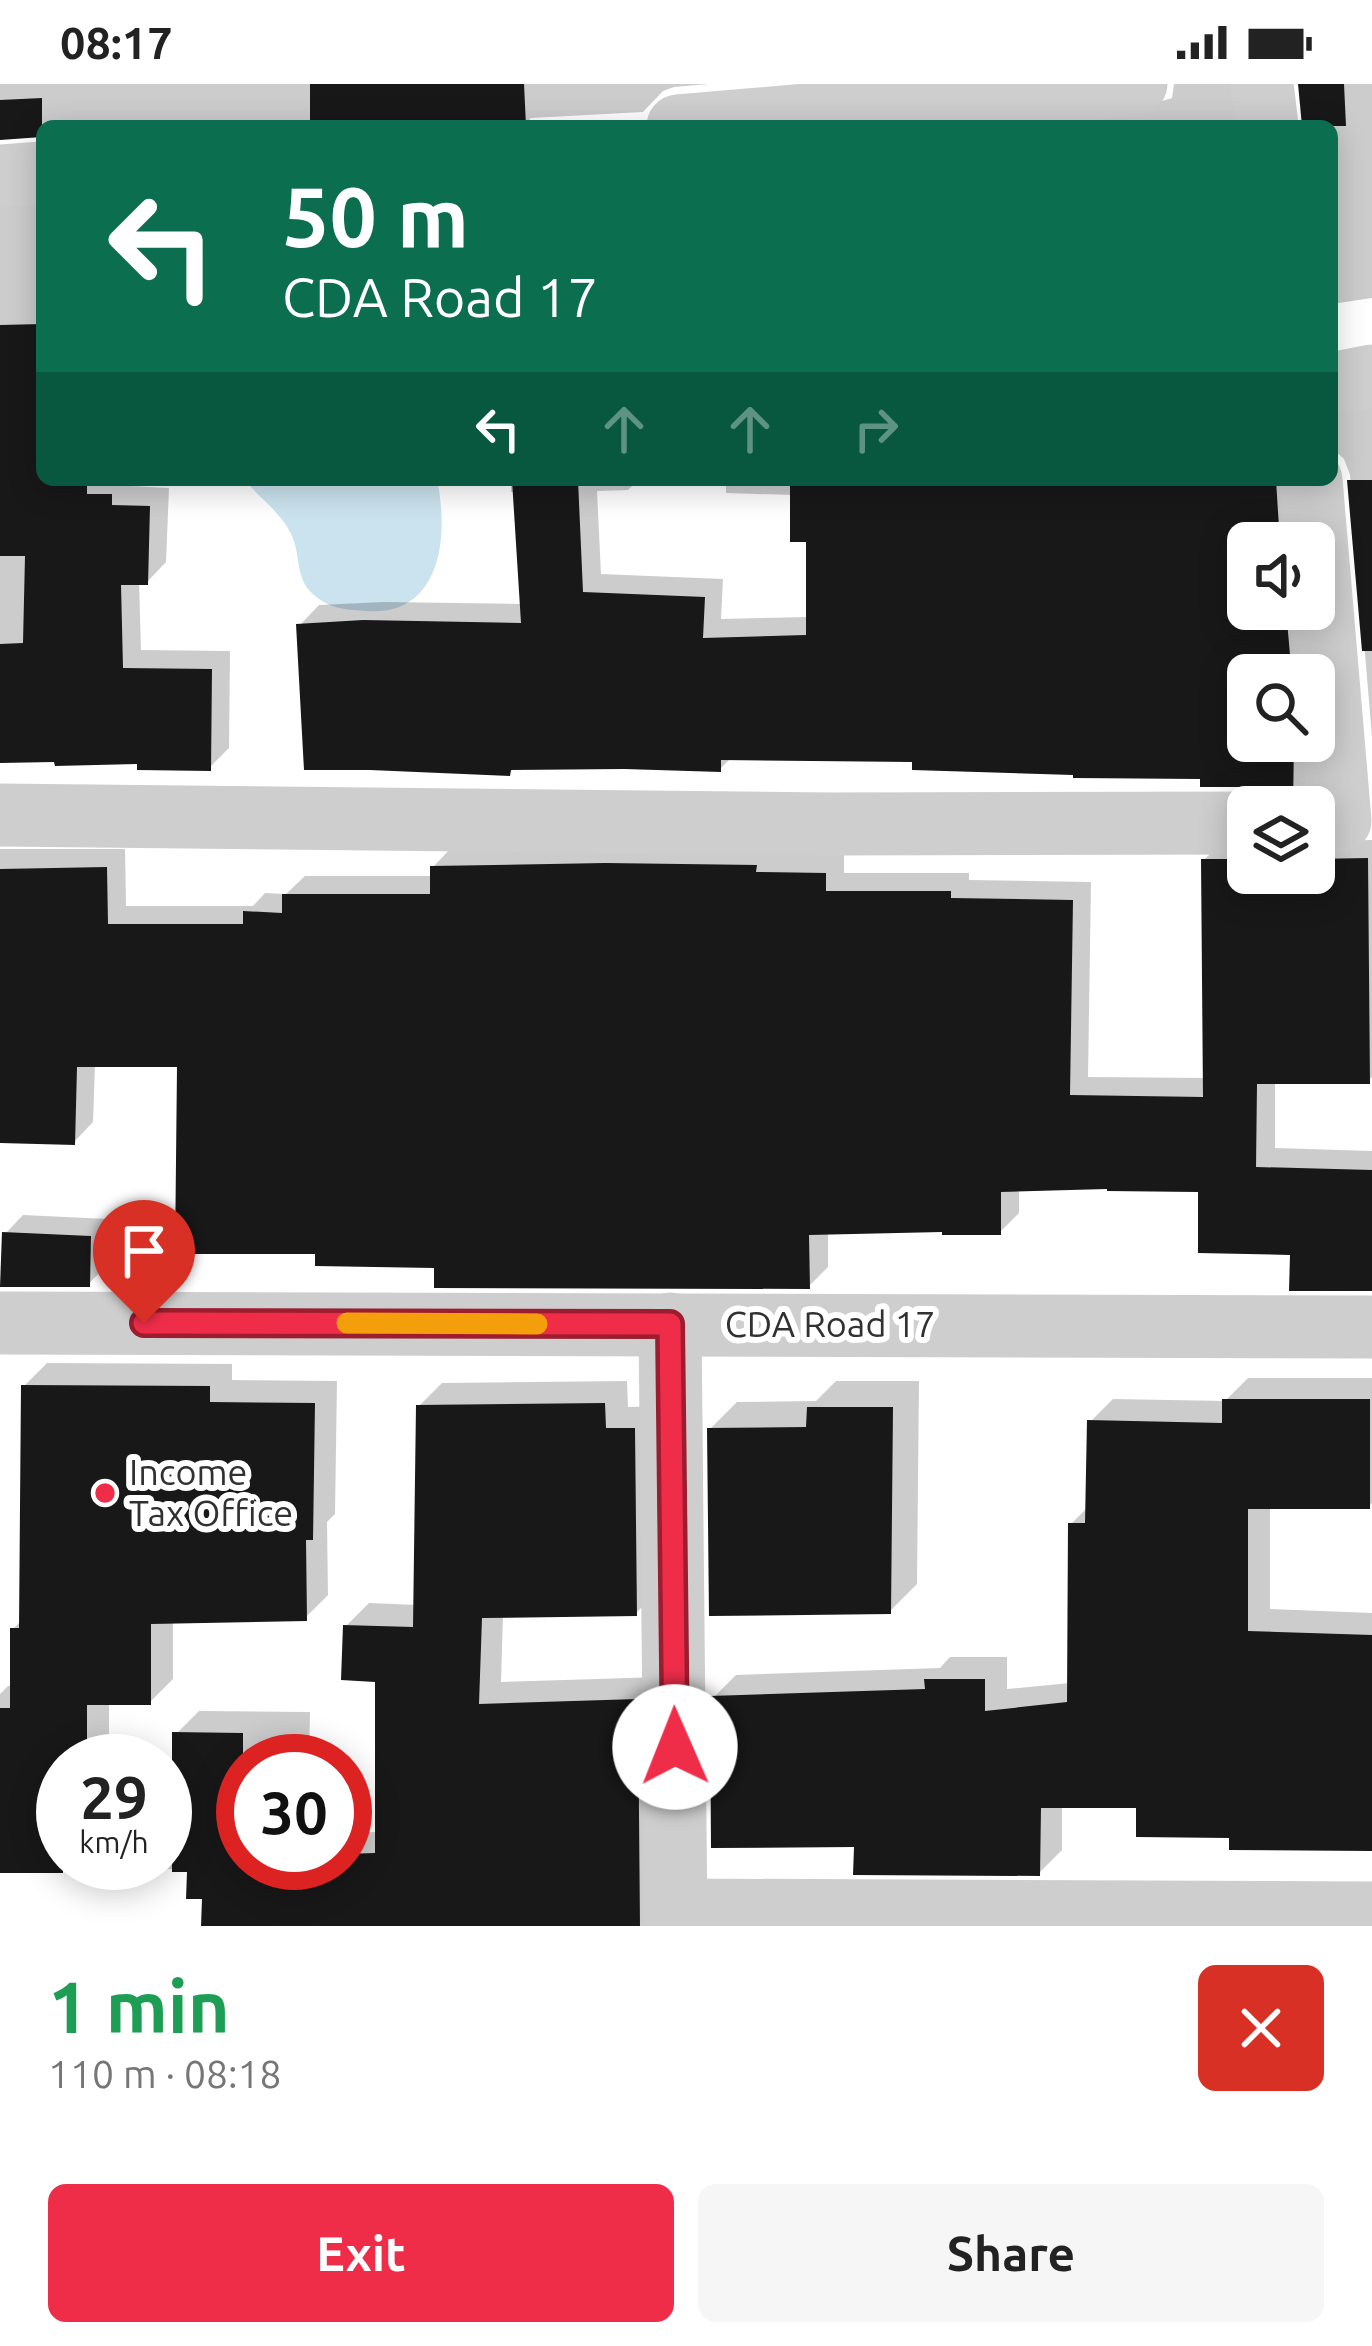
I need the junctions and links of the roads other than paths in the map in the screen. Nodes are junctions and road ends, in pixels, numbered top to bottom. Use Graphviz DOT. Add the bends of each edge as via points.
graph roads {
  1 [pos="1136,84"];
  2 [pos="1262,84"];
  3 [pos="748,120"];
  4 [pos="1266,120"];
  5 [pos="36,173"];
  6 [pos="0,176"];
  7 [pos="1372,376"];
  8 [pos="1338,383"];
  9 [pos="1312,486"];
  10 [pos="0,814"];
  11 [pos="1342,821"];
  12 [pos="1227,823"];
  13 [pos="0,1323"];
  14 [pos="670,1324"];
  15 [pos="1372,1327"];
  16 [pos="1372,1913"];
  17 [pos="676,1918"];
  1 -- 3 [label="street"];
  2 -- 4 [label="street"];
  5 -- 6 [label="street"];
  7 -- 8 [label="street"];
  9 -- 11 [label="street"];
  10 -- 12 [label="street"];
  13 -- 14 [label="street, CDA Road 17"];
  14 -- 15 [label="street, CDA Road 17"];
  14 -- 17 [label="street"];
  16 -- 17 [label="street"];
}
